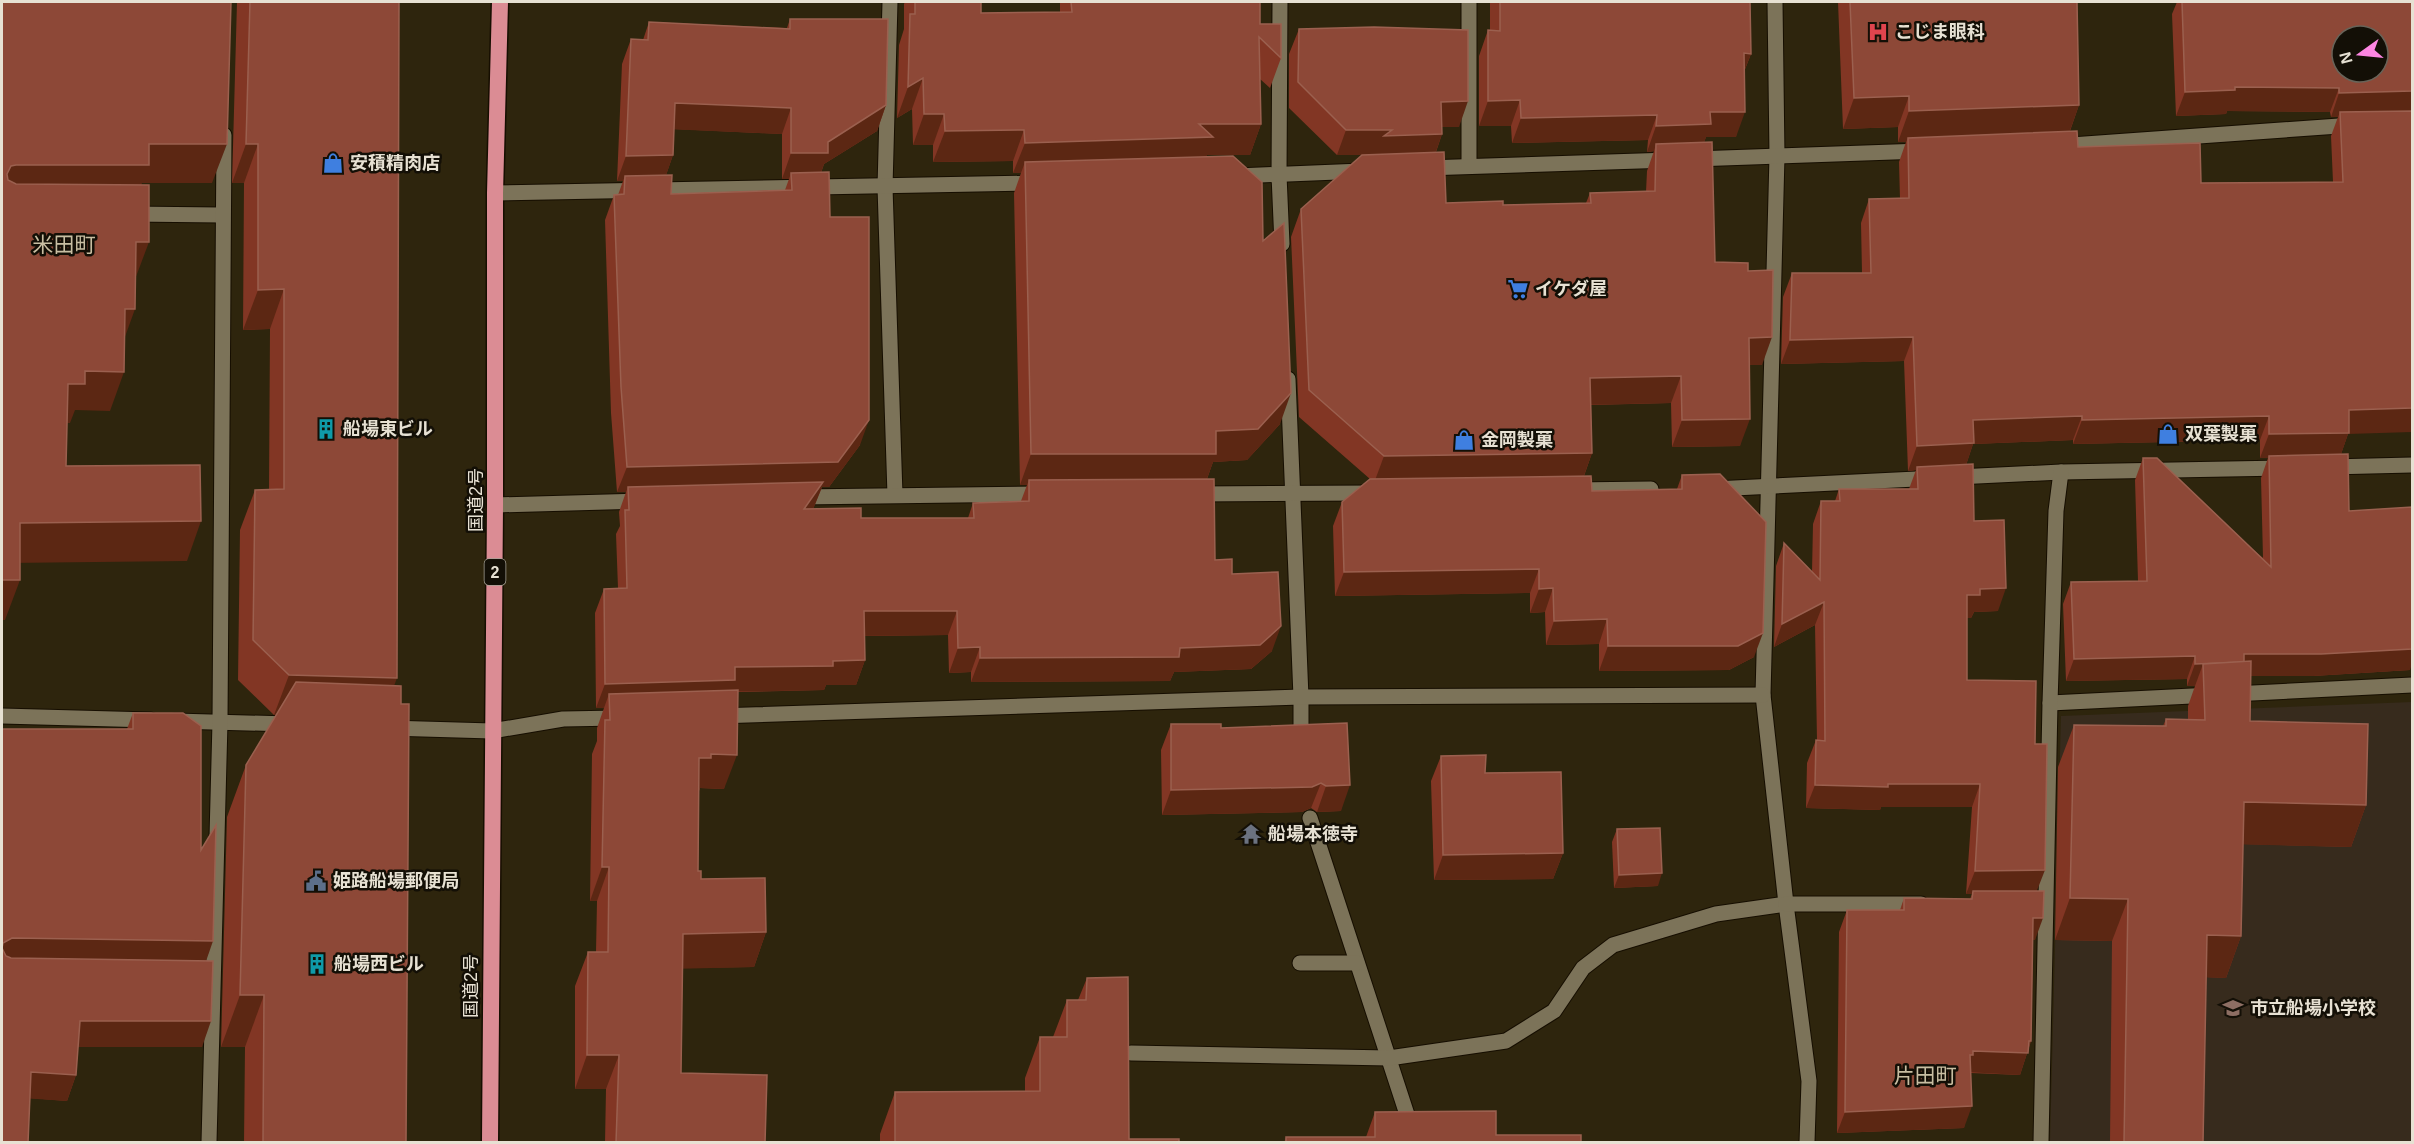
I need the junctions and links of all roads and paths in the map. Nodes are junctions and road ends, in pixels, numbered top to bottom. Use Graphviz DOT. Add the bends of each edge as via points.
graph roads {
  1 [pos="500,2"];
  2 [pos="890,2"];
  3 [pos="1280,2"];
  4 [pos="1469,2"];
  5 [pos="1775,2"];
  6 [pos="224,120"];
  7 [pos="2366,125"];
  8 [pos="2037,147"];
  9 [pos="1942,150"];
  10 [pos="1777,156"];
  11 [pos="1469,166"];
  12 [pos="1410,169"];
  13 [pos="1374,171"];
  14 [pos="1279,175"];
  15 [pos="1220,177"];
  16 [pos="1052,182"];
  17 [pos="885,187"];
  18 [pos="495,193"];
  19 [pos="117,214"];
  20 [pos="221,215"];
  21 [pos="1283,258"];
  22 [pos="1288,364"];
  23 [pos="2412,465"];
  24 [pos="2319,467"];
  25 [pos="2295,468"];
  26 [pos="2061,472"];
  27 [pos="1769,488"];
  28 [pos="1662,489"];
  29 [pos="1697,489"];
  30 [pos="1555,491"];
  31 [pos="1388,493"];
  32 [pos="1059,494"];
  33 [pos="1176,494"];
  34 [pos="1293,494"];
  35 [pos="895,495"];
  36 [pos="789,497"];
  37 [pos="660,501"];
  38 [pos="495,505"];
  39 [pos="2412,686"];
  40 [pos="1763,695"];
  41 [pos="1301,697"];
  42 [pos="2050,703"];
  43 [pos="2,716"];
  44 [pos="699,717"];
  45 [pos="629,718"];
  46 [pos="220,722"];
  47 [pos="300,725"];
  48 [pos="369,727"];
  49 [pos="492,731"];
  50 [pos="1300,741"];
  51 [pos="1310,818"];
  52 [pos="1940,903"];
  53 [pos="1786,904"];
  54 [pos="1300,963"];
  55 [pos="1357,963"];
  56 [pos="1131,1053"];
  57 [pos="1389,1058"];
  58 [pos="209,1143"];
  59 [pos="490,1143"];
  60 [pos="1416,1143"];
  61 [pos="1807,1143"];
  62 [pos="2041,1143"];
  1 -- 18 [label="highway, 国道2号 / 2"];
  2 -- 17 [label="street"];
  3 -- 14 [label="street"];
  4 -- 11 [label="street"];
  5 -- 10 [label="street"];
  6 -- 20 [label="street"];
  7 -- 8 [label="street"];
  9 -- 10 [label="street"];
  10 -- 11 [label="street"];
  10 -- 27 [label="street"];
  11 -- 12 [label="street"];
  13 -- 14 [label="street"];
  14 -- 15 [label="street"];
  14 -- 21 [label="street"];
  16 -- 17 [label="street"];
  17 -- 18 [label="street"];
  17 -- 35 [label="street"];
  18 -- 38 [label="highway, 国道2号 / 2"];
  19 -- 20 [label="street"];
  20 -- 46 [label="street"];
  22 -- 34 [label="street"];
  23 -- 24 [label="street"];
  25 -- 26 [label="street"];
  26 -- 27 [label="street"];
  26 -- 42 [label="street" via="2056,511"];
  27 -- 29 [label="street"];
  27 -- 40 [label="street"];
  28 -- 30 [label="street"];
  31 -- 34 [label="street"];
  32 -- 35 [label="street"];
  33 -- 34 [label="street"];
  34 -- 41 [label="street"];
  35 -- 36 [label="street"];
  37 -- 38 [label="street"];
  38 -- 49 [label="highway, 国道2号 / 2"];
  39 -- 42 [label="street"];
  40 -- 41 [label="street"];
  40 -- 53 [label="street"];
  41 -- 44 [label="street"];
  41 -- 50 [label="street"];
  42 -- 62 [label="street" via="2041,903"];
  43 -- 46 [label="street"];
  45 -- 49 [label="street" via="563,719"];
  46 -- 47 [label="street"];
  46 -- 58 [label="street" via="207,977"];
  48 -- 49 [label="street"];
  49 -- 59 [label="highway, 国道2号 / 2"];
  51 -- 55 [label="street"];
  52 -- 53 [label="street"];
  53 -- 57 [label="street" via="1716,914 1613,945 1584,968 1554,1011 1506,1041"];
  53 -- 61 [label="street" via="1809,1081"];
  54 -- 55 [label="street"];
  55 -- 57 [label="street"];
  56 -- 57 [label="street"];
  57 -- 60 [label="street"];
}
